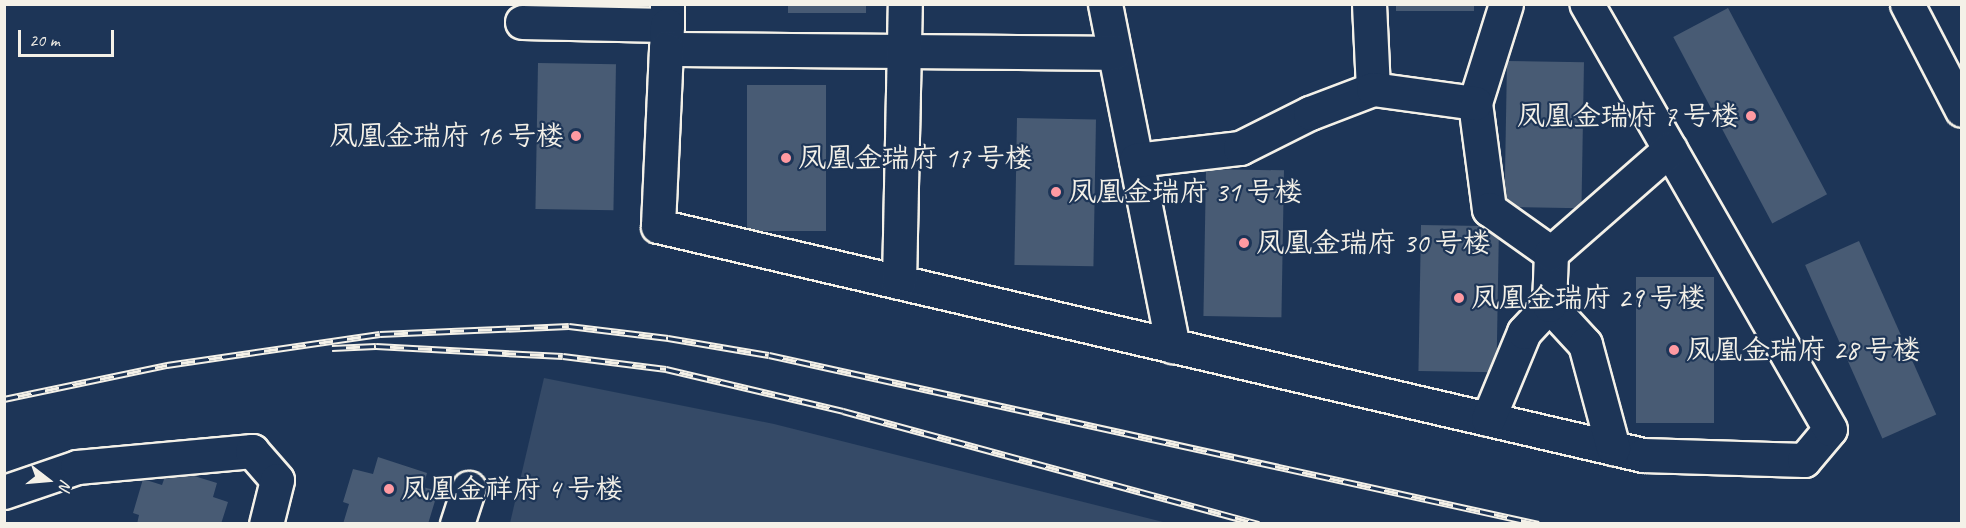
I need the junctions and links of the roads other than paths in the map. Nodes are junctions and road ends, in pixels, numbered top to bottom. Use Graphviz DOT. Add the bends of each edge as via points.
graph roads {
  1 [pos="905,4"];
  2 [pos="1105,4"];
  3 [pos="1369,4"];
  4 [pos="1506,4"];
  5 [pos="1587,4"];
  6 [pos="1907,4"];
  7 [pos="522,22"];
  8 [pos="667,26"];
  9 [pos="905,48"];
  10 [pos="1114,53"];
  11 [pos="1373,89"];
  12 [pos="1475,103"];
  13 [pos="1962,110"];
  14 [pos="1670,149"];
  15 [pos="1136,160"];
  16 [pos="1551,253"];
  17 [pos="899,282"];
  18 [pos="1549,305"];
  19 [pos="1173,345"];
  20 [pos="1488,419"];
  21 [pos="1613,448"];
  22 [pos="468,488"];
  23 [pos="4,492"];
  24 [pos="266,524"];
  25 [pos="457,524"];
  1 -- 9 [label="main road"];
  2 -- 10 [label="main road"];
  3 -- 11 [label="main road"];
  4 -- 12 [label="main road"];
  5 -- 14 [label="main road"];
  6 -- 13 [label="main road"];
  7 -- 8 [label="main road"];
  8 -- 9 [label="main road"];
  8 -- 17 [label="main road" via="658,226"];
  9 -- 10 [label="main road"];
  9 -- 17 [label="main road"];
  10 -- 15 [label="main road"];
  11 -- 12 [label="main road"];
  11 -- 15 [label="main road" via="1310,113 1240,148"];
  12 -- 16 [label="main road" via="1489,209"];
  14 -- 16 [label="main road"];
  14 -- 21 [label="main road" via="1830,429 1804,460 1643,454"];
  15 -- 19 [label="main road"];
  16 -- 18 [label="main road"];
  17 -- 19 [label="main road"];
  18 -- 20 [label="main road" via="1524,332"];
  18 -- 21 [label="main road" via="1585,344"];
  19 -- 20 [label="main road"];
  20 -- 21 [label="main road"];
  22 -- 25 [label="main road"];
  23 -- 24 [label="main road" via="77,467 252,451 278,480"];
}
